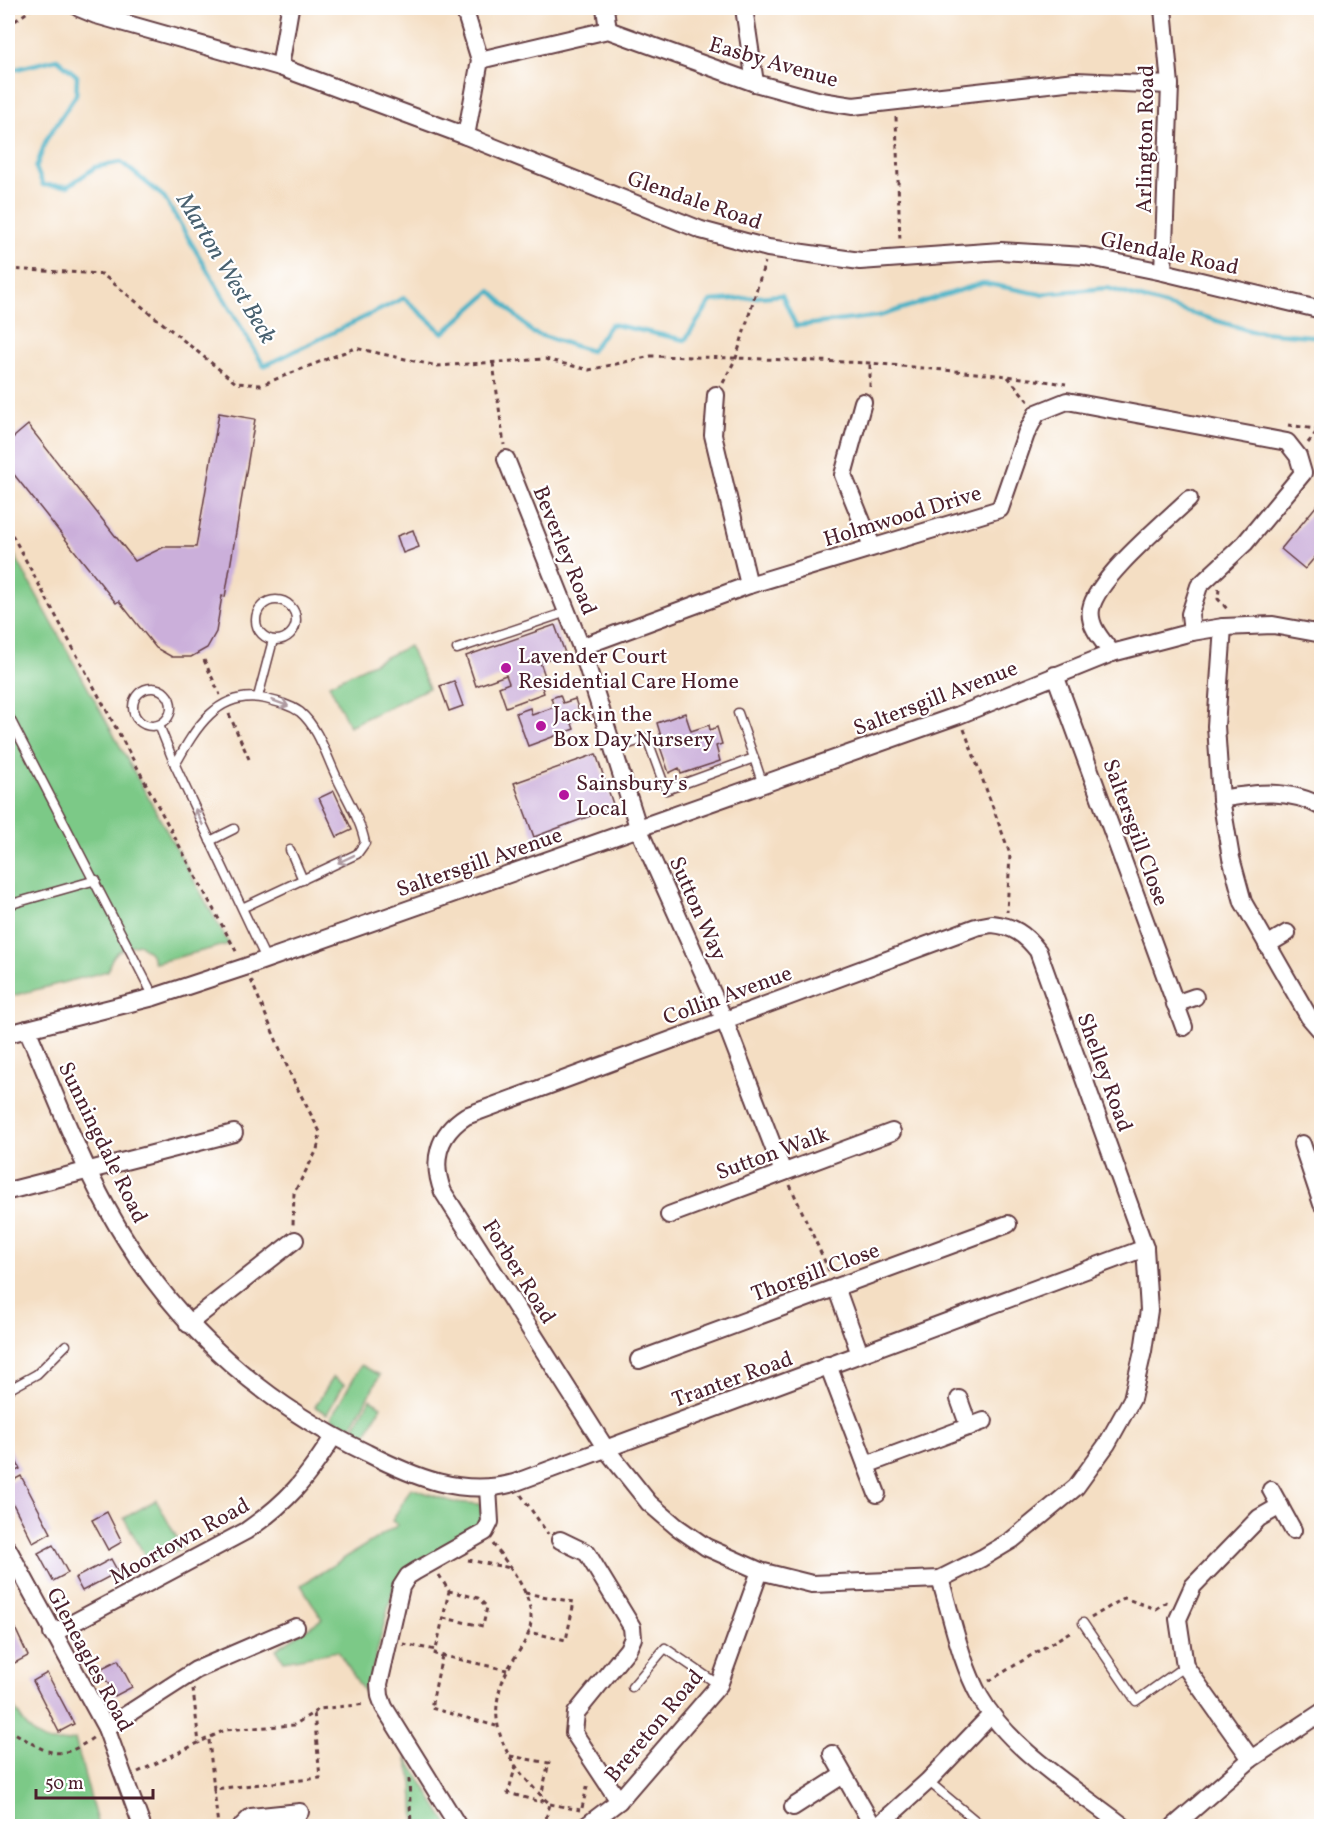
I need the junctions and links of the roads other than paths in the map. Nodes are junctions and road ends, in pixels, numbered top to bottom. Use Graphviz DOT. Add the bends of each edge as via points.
graph roads {
  1 [pos="79,8"];
  2 [pos="290,8"];
  3 [pos="464,8"];
  4 [pos="605,8"];
  5 [pos="744,8"];
  6 [pos="1164,8"];
  7 [pos="608,30"];
  8 [pos="480,60"];
  9 [pos="280,67"];
  10 [pos="755,82"];
  11 [pos="1170,85"];
  12 [pos="466,136"];
  13 [pos="1163,272"];
  14 [pos="1322,310"];
  15 [pos="716,395"];
  16 [pos="863,402"];
  17 [pos="506,459"];
  18 [pos="1188,499"];
  19 [pos="872,546"];
  20 [pos="749,585"];
  21 [pos="567,612"];
  22 [pos="1223,627"];
  23 [pos="1192,632"];
  24 [pos="1322,634"];
  25 [pos="273,640"];
  26 [pos="580,647"];
  27 [pos="457,649"];
  28 [pos="1112,653"];
  29 [pos="1055,675"];
  30 [pos="258,697"];
  31 [pos="738,713"];
  32 [pos="8,716"];
  33 [pos="159,725"];
  34 [pos="613,749"];
  35 [pos="754,758"];
  36 [pos="176,765"];
  37 [pos="763,785"];
  38 [pos="1221,799"];
  39 [pos="1320,803"];
  40 [pos="234,829"];
  41 [pos="639,830"];
  42 [pos="210,841"];
  43 [pos="290,850"];
  44 [pos="96,880"];
  45 [pos="303,880"];
  46 [pos="8,905"];
  47 [pos="242,908"];
  48 [pos="1007,925"];
  49 [pos="1287,933"];
  50 [pos="1267,945"];
  51 [pos="266,959"];
  52 [pos="154,997"];
  53 [pos="1195,997"];
  54 [pos="1176,1004"];
  55 [pos="724,1019"];
  56 [pos="1184,1027"];
  57 [pos="27,1029"];
  58 [pos="1322,1032"];
  59 [pos="8,1034"];
  60 [pos="466,1116"];
  61 [pos="892,1132"];
  62 [pos="234,1133"];
  63 [pos="1302,1144"];
  64 [pos="88,1170"];
  65 [pos="783,1172"];
  66 [pos="8,1191"];
  67 [pos="1322,1204"];
  68 [pos="669,1215"];
  69 [pos="1008,1224"];
  70 [pos="295,1240"];
  71 [pos="1145,1248"];
  72 [pos="836,1287"];
  73 [pos="188,1324"];
  74 [pos="66,1345"];
  75 [pos="860,1354"];
  76 [pos="639,1360"];
  77 [pos="828,1365"];
  78 [pos="8,1390"];
  79 [pos="959,1400"];
  80 [pos="333,1437"];
  81 [pos="606,1449"];
  82 [pos="866,1466"];
  83 [pos="488,1488"];
  84 [pos="1271,1490"];
  85 [pos="877,1494"];
  86 [pos="1280,1506"];
  87 [pos="1293,1530"];
  88 [pos="561,1540"];
  89 [pos="8,1549"];
  90 [pos="760,1571"];
  91 [pos="940,1579"];
  92 [pos="1083,1623"];
  93 [pos="296,1627"];
  94 [pos="52,1634"];
  95 [pos="1185,1666"];
  96 [pos="719,1685"];
  97 [pos="632,1687"];
  98 [pos="1322,1712"];
  99 [pos="991,1714"];
  100 [pos="106,1728"];
  101 [pos="832,1754"];
  102 [pos="1251,1758"];
  103 [pos="843,1775"];
  104 [pos="928,1781"];
  105 [pos="618,1801"];
  106 [pos="793,1807"];
  107 [pos="300,1812"];
  108 [pos="587,1819"];
  109 [pos="142,1827"];
  110 [pos="242,1827"];
  111 [pos="458,1827"];
  112 [pos="873,1827"];
  113 [pos="878,1827"];
  114 [pos="982,1827"];
  115 [pos="1123,1827"];
  116 [pos="1174,1827"];
  1 -- 9 [label="street, Glendale Road"];
  2 -- 9 [label="street"];
  3 -- 8 [label="street"];
  4 -- 7 [label="street"];
  5 -- 10 [label="street"];
  6 -- 11 [label="street, Arlington Road"];
  7 -- 8 [label="street"];
  7 -- 10 [label="street, Easby Avenue"];
  8 -- 12 [label="street"];
  9 -- 12 [label="street, Glendale Road"];
  10 -- 11 [label="street, Easby Avenue" via="853,106 1075,81"];
  11 -- 13 [label="street, Arlington Road"];
  12 -- 13 [label="street, Glendale Road" via="701,230 768,248 860,261 1013,252 1085,256"];
  13 -- 14 [label="street, Glendale Road"];
  15 -- 20 [label="street" via="713,435"];
  16 -- 19 [label="street" via="843,475"];
  17 -- 21 [label="street, Beverley Road"];
  18 -- 28 [label="street" via="1102,584 1090,610 1095,631"];
  19 -- 20 [label="street, Holmwood Drive"];
  19 -- 23 [label="street, Holmwood Drive" via="1000,509 1037,412 1067,401 1287,442 1298,456 1303,473 1245,543 1199,586 1190,614"];
  20 -- 26 [label="street, Holmwood Drive"];
  21 -- 26 [label="street, Beverley Road"];
  21 -- 27 [label="lane"];
  22 -- 23 [label="street, Saltersgill Avenue"];
  22 -- 24 [label="street, Saltersgill Avenue" via="1273,626"];
  22 -- 38 [label="street" via="1216,726"];
  23 -- 28 [label="street, Saltersgill Avenue"];
  25 -- 25 [label="lane" via="261,634 255,622 258,609 276,599 288,604 296,621 291,633"];
  25 -- 30 [label="lane"];
  26 -- 34 [label="street, Beverley Road"];
  28 -- 29 [label="street, Saltersgill Avenue"];
  29 -- 37 [label="street, Saltersgill Avenue" via="958,715"];
  29 -- 54 [label="street, Saltersgill Close"];
  30 -- 36 [label="lane" via="224,703 208,714 193,732"];
  30 -- 45 [label="lane, one-way" via="282,702 300,712 314,729 365,843 357,854"];
  31 -- 35 [label="lane"];
  32 -- 44 [label="lane"];
  33 -- 33 [label="lane" via="141,723 133,714 133,702 145,688 159,688 168,697 171,710"];
  33 -- 36 [label="lane"];
  34 -- 35 [label="lane" via="647,738 666,790"];
  34 -- 41 [label="street, Beverley Road"];
  35 -- 37 [label="lane"];
  42 -- 36 [label="lane, one-way"];
  37 -- 41 [label="street, Saltersgill Avenue"];
  38 -- 39 [label="street" via="1264,792"];
  38 -- 50 [label="street" via="1243,902"];
  40 -- 42 [label="lane"];
  41 -- 51 [label="street, Saltersgill Avenue"];
  41 -- 55 [label="street, Sutton Way"];
  42 -- 47 [label="lane"];
  43 -- 45 [label="lane"];
  44 -- 46 [label="lane"];
  44 -- 52 [label="lane"];
  45 -- 47 [label="lane"];
  47 -- 51 [label="lane"];
  48 -- 55 [label="street, Collin Avenue" via="976,927"];
  48 -- 71 [label="street, Shelley Road" via="1030,940 1038,951"];
  49 -- 50 [label="street"];
  50 -- 58 [label="street"];
  51 -- 52 [label="street, Saltersgill Avenue"];
  52 -- 57 [label="street, Saltersgill Avenue"];
  53 -- 54 [label="street"];
  54 -- 56 [label="street, Saltersgill Close"];
  55 -- 60 [label="street, Collin Avenue"];
  55 -- 65 [label="street, Sutton Way"];
  57 -- 59 [label="street, Saltersgill Avenue"];
  57 -- 64 [label="street, Sunningdale Road"];
  60 -- 81 [label="street, Forber Road" via="446,1133 439,1146 437,1177 443,1192"];
  61 -- 65 [label="street, Sutton Walk"];
  62 -- 64 [label="street"];
  63 -- 67 [label="street"];
  64 -- 66 [label="street"];
  64 -- 73 [label="street, Sunningdale Road" via="130,1247"];
  65 -- 68 [label="street, Sutton Walk"];
  69 -- 72 [label="street, Thorgill Close"];
  70 -- 73 [label="street"];
  71 -- 75 [label="street, Tranter Road"];
  71 -- 91 [label="street, Shelley Road" via="1149,1310 1143,1351 1132,1399 1107,1444 1076,1487 1045,1514 982,1558"];
  72 -- 75 [label="street"];
  72 -- 76 [label="street, Thorgill Close"];
  73 -- 80 [label="street, Sunningdale Road" via="253,1384"];
  74 -- 78 [label="lane" via="37,1374"];
  75 -- 77 [label="street, Tranter Road"];
  77 -- 81 [label="street, Tranter Road"];
  77 -- 82 [label="street"];
  79 -- 82 [label="street" via="976,1424"];
  80 -- 83 [label="street, Tranter Road" via="446,1486"];
  80 -- 94 [label="street, Moortown Road" via="294,1493 262,1520"];
  81 -- 83 [label="street, Tranter Road" via="514,1483"];
  81 -- 90 [label="street, Forber Road" via="649,1503 676,1527 706,1547"];
  82 -- 85 [label="street"];
  83 -- 111 [label="street" via="490,1522 485,1532 408,1576 401,1587 379,1683 380,1696 407,1746"];
  84 -- 86 [label="street"];
  86 -- 87 [label="street"];
  86 -- 95 [label="street" via="1259,1518 1193,1586 1178,1619"];
  88 -- 105 [label="street" via="587,1553 632,1627 628,1649 576,1713 574,1733"];
  89 -- 94 [label="street, Gleneagles Road"];
  90 -- 91 [label="street, Forber Road" via="812,1584"];
  90 -- 96 [label="street, Brereton Road"];
  91 -- 99 [label="street" via="968,1670"];
  92 -- 95 [label="lane" via="1136,1701"];
  93 -- 100 [label="street" via="191,1673"];
  94 -- 100 [label="street, Gleneagles Road"];
  95 -- 102 [label="street"];
  96 -- 97 [label="lane" via="664,1648"];
  96 -- 105 [label="street, Brereton Road"];
  98 -- 102 [label="street"];
  99 -- 104 [label="street"];
  99 -- 115 [label="street" via="1029,1753"];
  100 -- 109 [label="street, Gleneagles Road"];
  101 -- 103 [label="street"];
  102 -- 116 [label="street"];
  103 -- 106 [label="street"];
  103 -- 112 [label="street"];
  104 -- 113 [label="street"];
  104 -- 114 [label="lane"];
  105 -- 108 [label="street, Brereton Road"];
  107 -- 110 [label="street" via="251,1817"];
}
